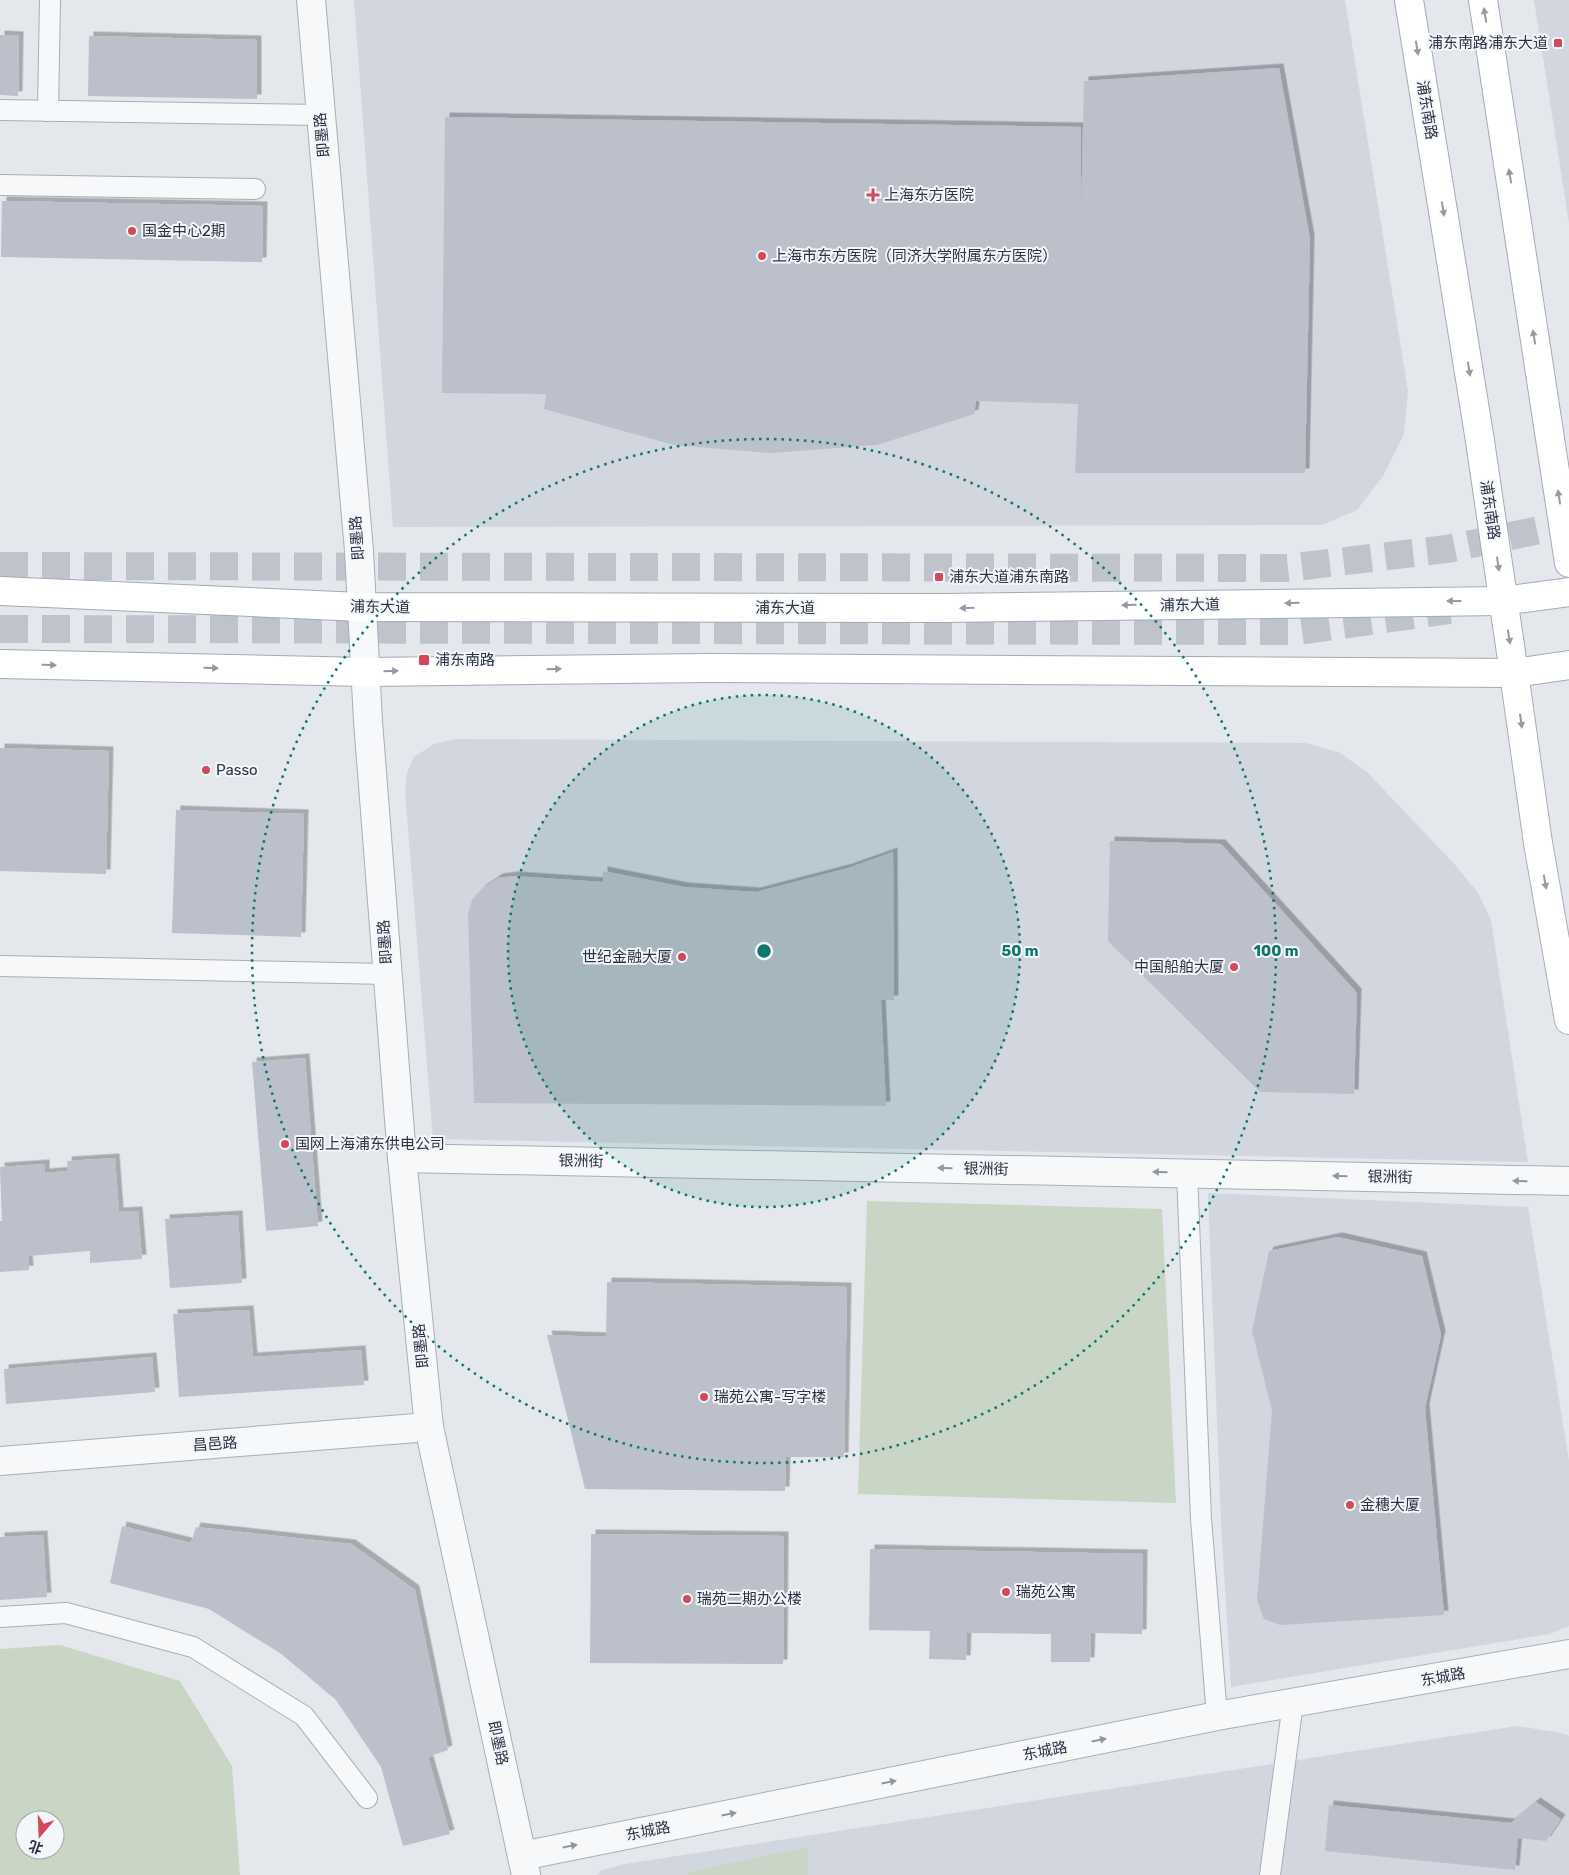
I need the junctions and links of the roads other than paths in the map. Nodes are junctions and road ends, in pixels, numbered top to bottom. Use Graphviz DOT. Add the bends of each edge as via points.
graph roads {
  1 [pos="50,0"];
  2 [pos="311,0"];
  3 [pos="1409,0"];
  4 [pos="1483,0"];
  5 [pos="0,110"];
  6 [pos="48,111"];
  7 [pos="320,115"];
  8 [pos="0,185"];
  9 [pos="255,189"];
  10 [pos="1569,563"];
  11 [pos="0,591"];
  12 [pos="1569,592"];
  13 [pos="1503,601"];
  14 [pos="361,607"];
  15 [pos="0,664"];
  16 [pos="1569,665"];
  17 [pos="365,672"];
  18 [pos="1514,673"];
  19 [pos="0,966"];
  20 [pos="387,974"];
  21 [pos="1569,1020"];
  22 [pos="402,1158"];
  23 [pos="1187,1173"];
  24 [pos="1569,1181"];
  25 [pos="430,1427"];
  26 [pos="0,1461"];
  27 [pos="0,1618"];
  28 [pos="1569,1654"];
  29 [pos="1293,1703"];
  30 [pos="1217,1716"];
  31 [pos="367,1798"];
  32 [pos="524,1866"];
  33 [pos="1270,1875"];
  1 -- 6 [label="lane"];
  2 -- 7 [label="street, 即墨路"];
  3 -- 13 [label="main road, 浦东南路, one-way"];
  10 -- 4 [label="main road, one-way"];
  5 -- 6 [label="lane"];
  6 -- 7 [label="lane"];
  7 -- 14 [label="street, 即墨路" via="359,552"];
  8 -- 9 [label="lane"];
  11 -- 14 [label="main road, 浦东大道"];
  12 -- 13 [label="main road, 浦东大道"];
  13 -- 14 [label="main road, 浦东大道, one-way" via="944,608"];
  13 -- 18 [label="main road, 浦东南路, one-way"];
  14 -- 17 [label="street, 即墨路"];
  15 -- 17 [label="main road, one-way"];
  16 -- 18 [label="main road"];
  17 -- 18 [label="main road, one-way" via="708,668"];
  17 -- 20 [label="street, 即墨路"];
  18 -- 21 [label="main road, 浦东南路, one-way" via="1538,844"];
  19 -- 20 [label="lane"];
  20 -- 22 [label="street, 即墨路"];
  23 -- 22 [label="street, 银洲街, one-way"];
  22 -- 25 [label="street, 即墨路"];
  24 -- 23 [label="street, 银洲街, one-way"];
  23 -- 30 [label="lane" via="1201,1518"];
  25 -- 26 [label="street, 昌邑路"];
  25 -- 32 [label="street, 即墨路"];
  27 -- 31 [label="lane" via="66,1613 193,1647 304,1716"];
  28 -- 29 [label="street, 东城路"];
  29 -- 30 [label="street, 东城路"];
  29 -- 33 [label="lane"];
  32 -- 30 [label="street, 东城路, one-way"];
}
